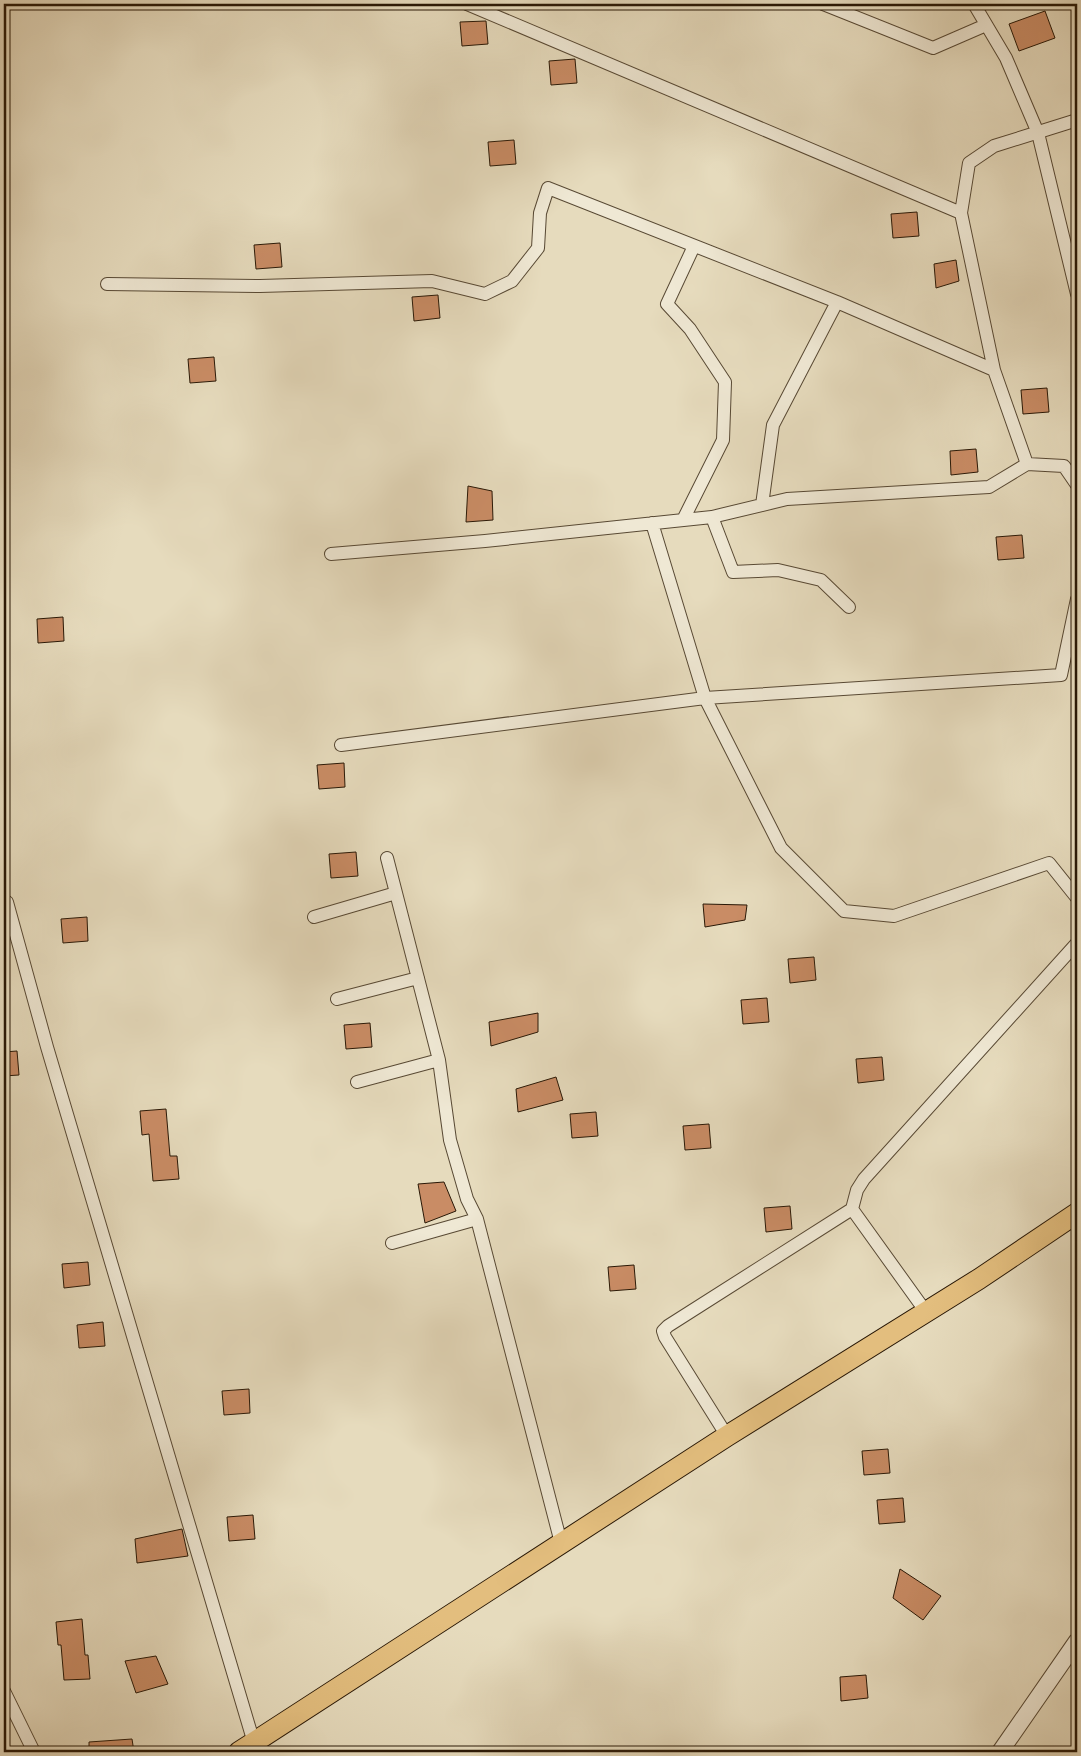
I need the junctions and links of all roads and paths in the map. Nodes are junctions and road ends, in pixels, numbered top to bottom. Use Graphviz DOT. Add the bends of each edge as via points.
graph roads {
  1 [pos="466,4"];
  2 [pos="823,4"];
  3 [pos="974,4"];
  4 [pos="986,25"];
  5 [pos="1077,120"];
  6 [pos="1038,133"];
  7 [pos="961,213"];
  8 [pos="694,246"];
  9 [pos="107,284"];
  10 [pos="1077,294"];
  11 [pos="837,302"];
  12 [pos="994,370"];
  13 [pos="1026,464"];
  14 [pos="1077,486"];
  15 [pos="762,504"];
  16 [pos="712,516"];
  17 [pos="683,520"];
  18 [pos="652,523"];
  19 [pos="331,554"];
  20 [pos="1077,599"];
  21 [pos="849,607"];
  22 [pos="705,698"];
  23 [pos="341,746"];
  24 [pos="387,858"];
  25 [pos="396,893"];
  26 [pos="1077,898"];
  27 [pos="7,902"];
  28 [pos="314,917"];
  29 [pos="1077,943"];
  30 [pos="418,978"];
  31 [pos="337,1000"];
  32 [pos="439,1060"];
  33 [pos="357,1082"];
  34 [pos="852,1209"];
  35 [pos="1077,1213"];
  36 [pos="478,1218"];
  37 [pos="392,1242"];
  38 [pos="926,1312"];
  39 [pos="727,1436"];
  40 [pos="562,1543"];
  41 [pos="1077,1641"];
  42 [pos="4,1691"];
  43 [pos="246,1747"];
  44 [pos="34,1752"];
  45 [pos="1000,1752"];
  1 -- 7 [label="street"];
  2 -- 4 [label="street" via="933,48"];
  3 -- 4 [label="street"];
  4 -- 6 [label="street" via="1006,58"];
  5 -- 6 [label="street"];
  6 -- 7 [label="street" via="994,146 968,163"];
  6 -- 10 [label="street"];
  7 -- 12 [label="street"];
  8 -- 9 [label="street" via="548,188 540,213 538,248 512,281 485,294 432,281 260,286"];
  8 -- 11 [label="street"];
  8 -- 17 [label="street" via="667,304 690,329 725,382 723,440"];
  11 -- 12 [label="street"];
  11 -- 15 [label="street" via="773,425"];
  12 -- 13 [label="street"];
  13 -- 14 [label="street" via="1064,466"];
  13 -- 15 [label="street" via="989,486 787,499"];
  15 -- 16 [label="street"];
  16 -- 17 [label="street"];
  16 -- 21 [label="street" via="733,572 778,570 821,580"];
  17 -- 18 [label="street"];
  18 -- 19 [label="street"];
  18 -- 22 [label="street"];
  20 -- 22 [label="street" via="1061,675"];
  22 -- 23 [label="street"];
  22 -- 26 [label="street" via="781,848 844,910 894,916 1049,863"];
  24 -- 25 [label="street"];
  25 -- 28 [label="street"];
  25 -- 30 [label="street"];
  27 -- 43 [label="street"];
  29 -- 34 [label="street" via="864,1179"];
  30 -- 31 [label="street"];
  30 -- 32 [label="street"];
  32 -- 33 [label="street"];
  32 -- 36 [label="street" via="450,1140 468,1199"];
  34 -- 38 [label="street"];
  34 -- 39 [label="street" via="663,1331"];
  35 -- 38 [label="main road"];
  36 -- 37 [label="street"];
  36 -- 40 [label="street"];
  38 -- 39 [label="main road"];
  39 -- 40 [label="main road"];
  40 -- 43 [label="main road"];
  41 -- 45 [label="street"];
  42 -- 44 [label="street"];
}
